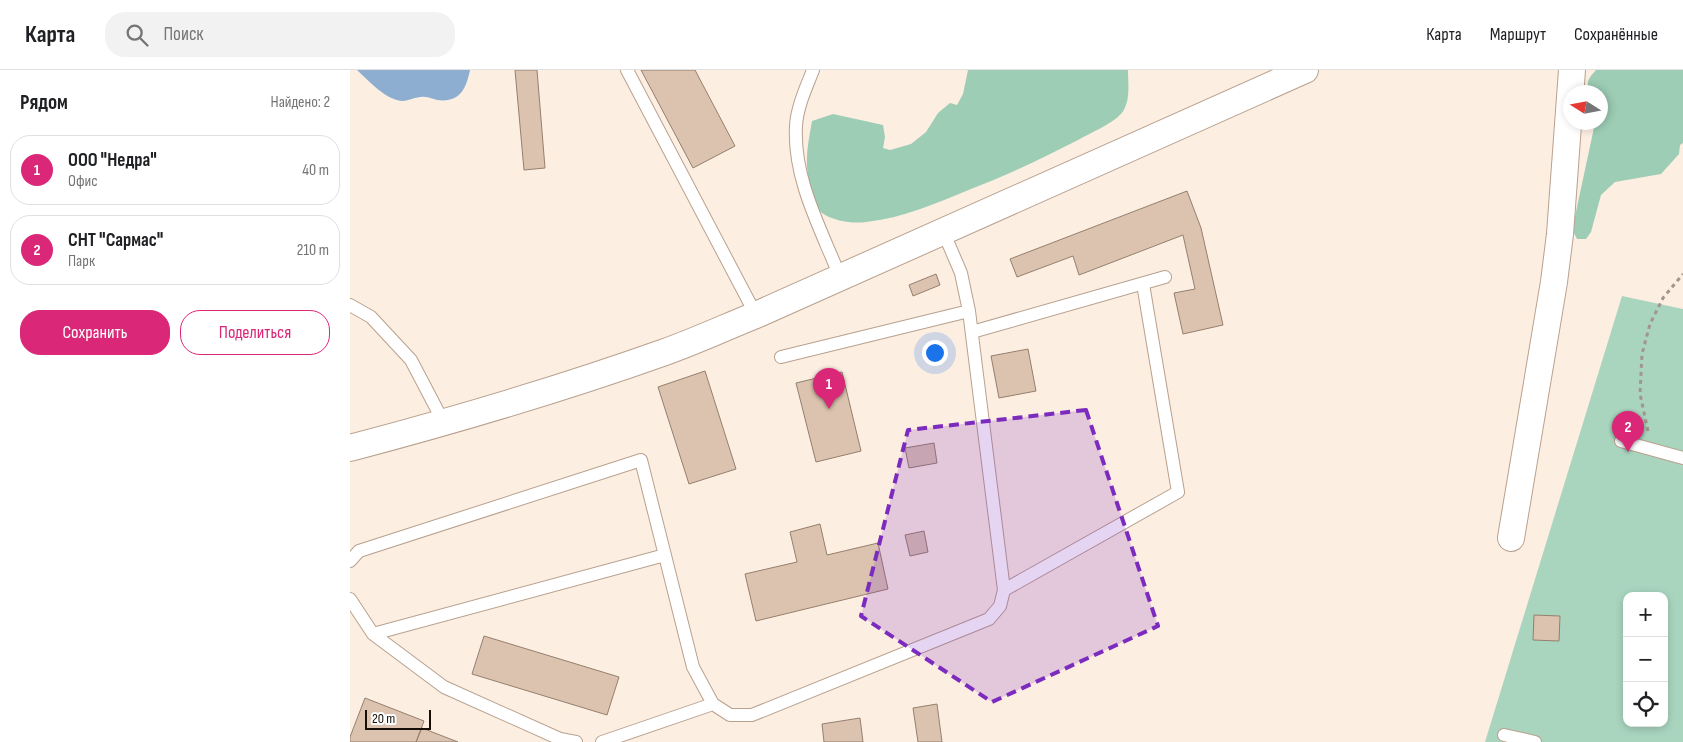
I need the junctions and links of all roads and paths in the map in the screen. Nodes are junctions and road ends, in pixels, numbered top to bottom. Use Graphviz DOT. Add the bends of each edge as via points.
graph roads {
  1 [pos="626,70"];
  2 [pos="812,70"];
  3 [pos="1572,70"];
  4 [pos="1298,72"];
  5 [pos="943,231"];
  6 [pos="1683,274"];
  7 [pos="840,277"];
  8 [pos="1165,277"];
  9 [pos="1143,284"];
  10 [pos="350,305"];
  11 [pos="969,311"];
  12 [pos="756,315"];
  13 [pos="972,332"];
  14 [pos="781,357"];
  15 [pos="444,423"];
  16 [pos="1621,442"];
  17 [pos="350,448"];
  18 [pos="1651,450"];
  19 [pos="1683,458"];
  20 [pos="1511,538"];
  21 [pos="665,555"];
  22 [pos="350,561"];
  23 [pos="1004,590"];
  24 [pos="350,599"];
  25 [pos="373,634"];
  26 [pos="713,704"];
  27 [pos="1504,735"];
  28 [pos="576,742"];
  29 [pos="602,742"];
  30 [pos="1535,742"];
  1 -- 12 [label="lane"];
  2 -- 7 [label="lane" via="796,124 797,153 802,180"];
  3 -- 20 [label="street" via="1554,282"];
  4 -- 5 [label="street"];
  5 -- 7 [label="street"];
  5 -- 11 [label="lane" via="961,273"];
  6 -- 18 [label="path" via="1663,298 1650,324 1642,354 1640,394"];
  7 -- 12 [label="street"];
  8 -- 9 [label="lane"];
  9 -- 13 [label="lane"];
  9 -- 23 [label="lane" via="1178,492"];
  10 -- 15 [label="lane" via="371,317 411,360"];
  11 -- 13 [label="lane"];
  11 -- 14 [label="lane"];
  12 -- 15 [label="street" via="666,352"];
  13 -- 23 [label="lane"];
  15 -- 17 [label="street"];
  16 -- 18 [label="lane"];
  18 -- 19 [label="lane"];
  21 -- 22 [label="lane" via="641,460 359,551"];
  21 -- 25 [label="lane"];
  21 -- 26 [label="lane" via="693,667"];
  23 -- 26 [label="lane" via="1000,606 989,619 752,716 730,715"];
  24 -- 25 [label="lane"];
  25 -- 28 [label="lane" via="444,687 560,739"];
  26 -- 29 [label="lane"];
  27 -- 30 [label="lane"];
}
